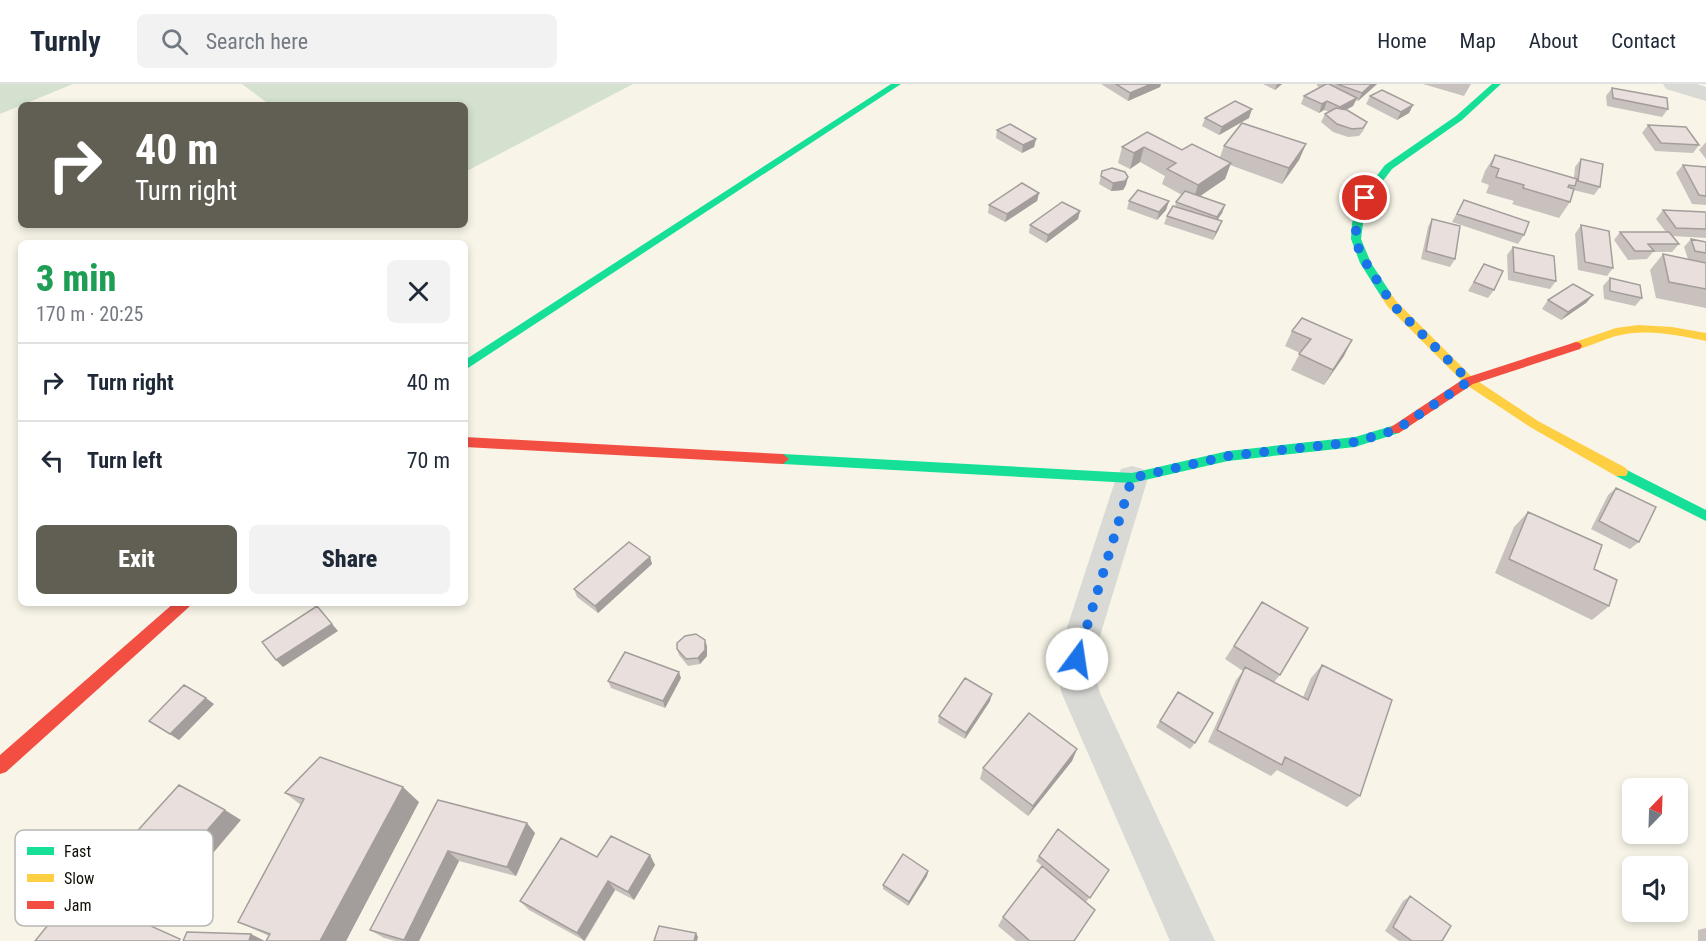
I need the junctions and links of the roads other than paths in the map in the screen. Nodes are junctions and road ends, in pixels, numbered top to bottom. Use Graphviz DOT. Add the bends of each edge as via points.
graph roads {
  1 [pos="897,84"];
  2 [pos="1497,84"];
  3 [pos="1674,84"];
  4 [pos="1706,94"];
  5 [pos="1706,337"];
  6 [pos="468,364"];
  7 [pos="1469,381"];
  8 [pos="468,442"];
  9 [pos="1132,478"];
  10 [pos="1706,516"];
  11 [pos="181,606"];
  12 [pos="0,766"];
  13 [pos="1193,941"];
  1 -- 6 [label="street"];
  2 -- 7 [label="street" via="1460,118 1383,170 1372,182 1356,228 1361,255 1392,304"];
  3 -- 4 [label="street"];
  5 -- 7 [label="street" via="1641,328 1617,332"];
  7 -- 9 [label="street" via="1396,430 1355,442 1228,456"];
  7 -- 10 [label="street" via="1534,424"];
  8 -- 9 [label="street"];
  9 -- 13 [label="street" via="1079,646 1075,671 1081,694"];
  11 -- 12 [label="street"];
}
